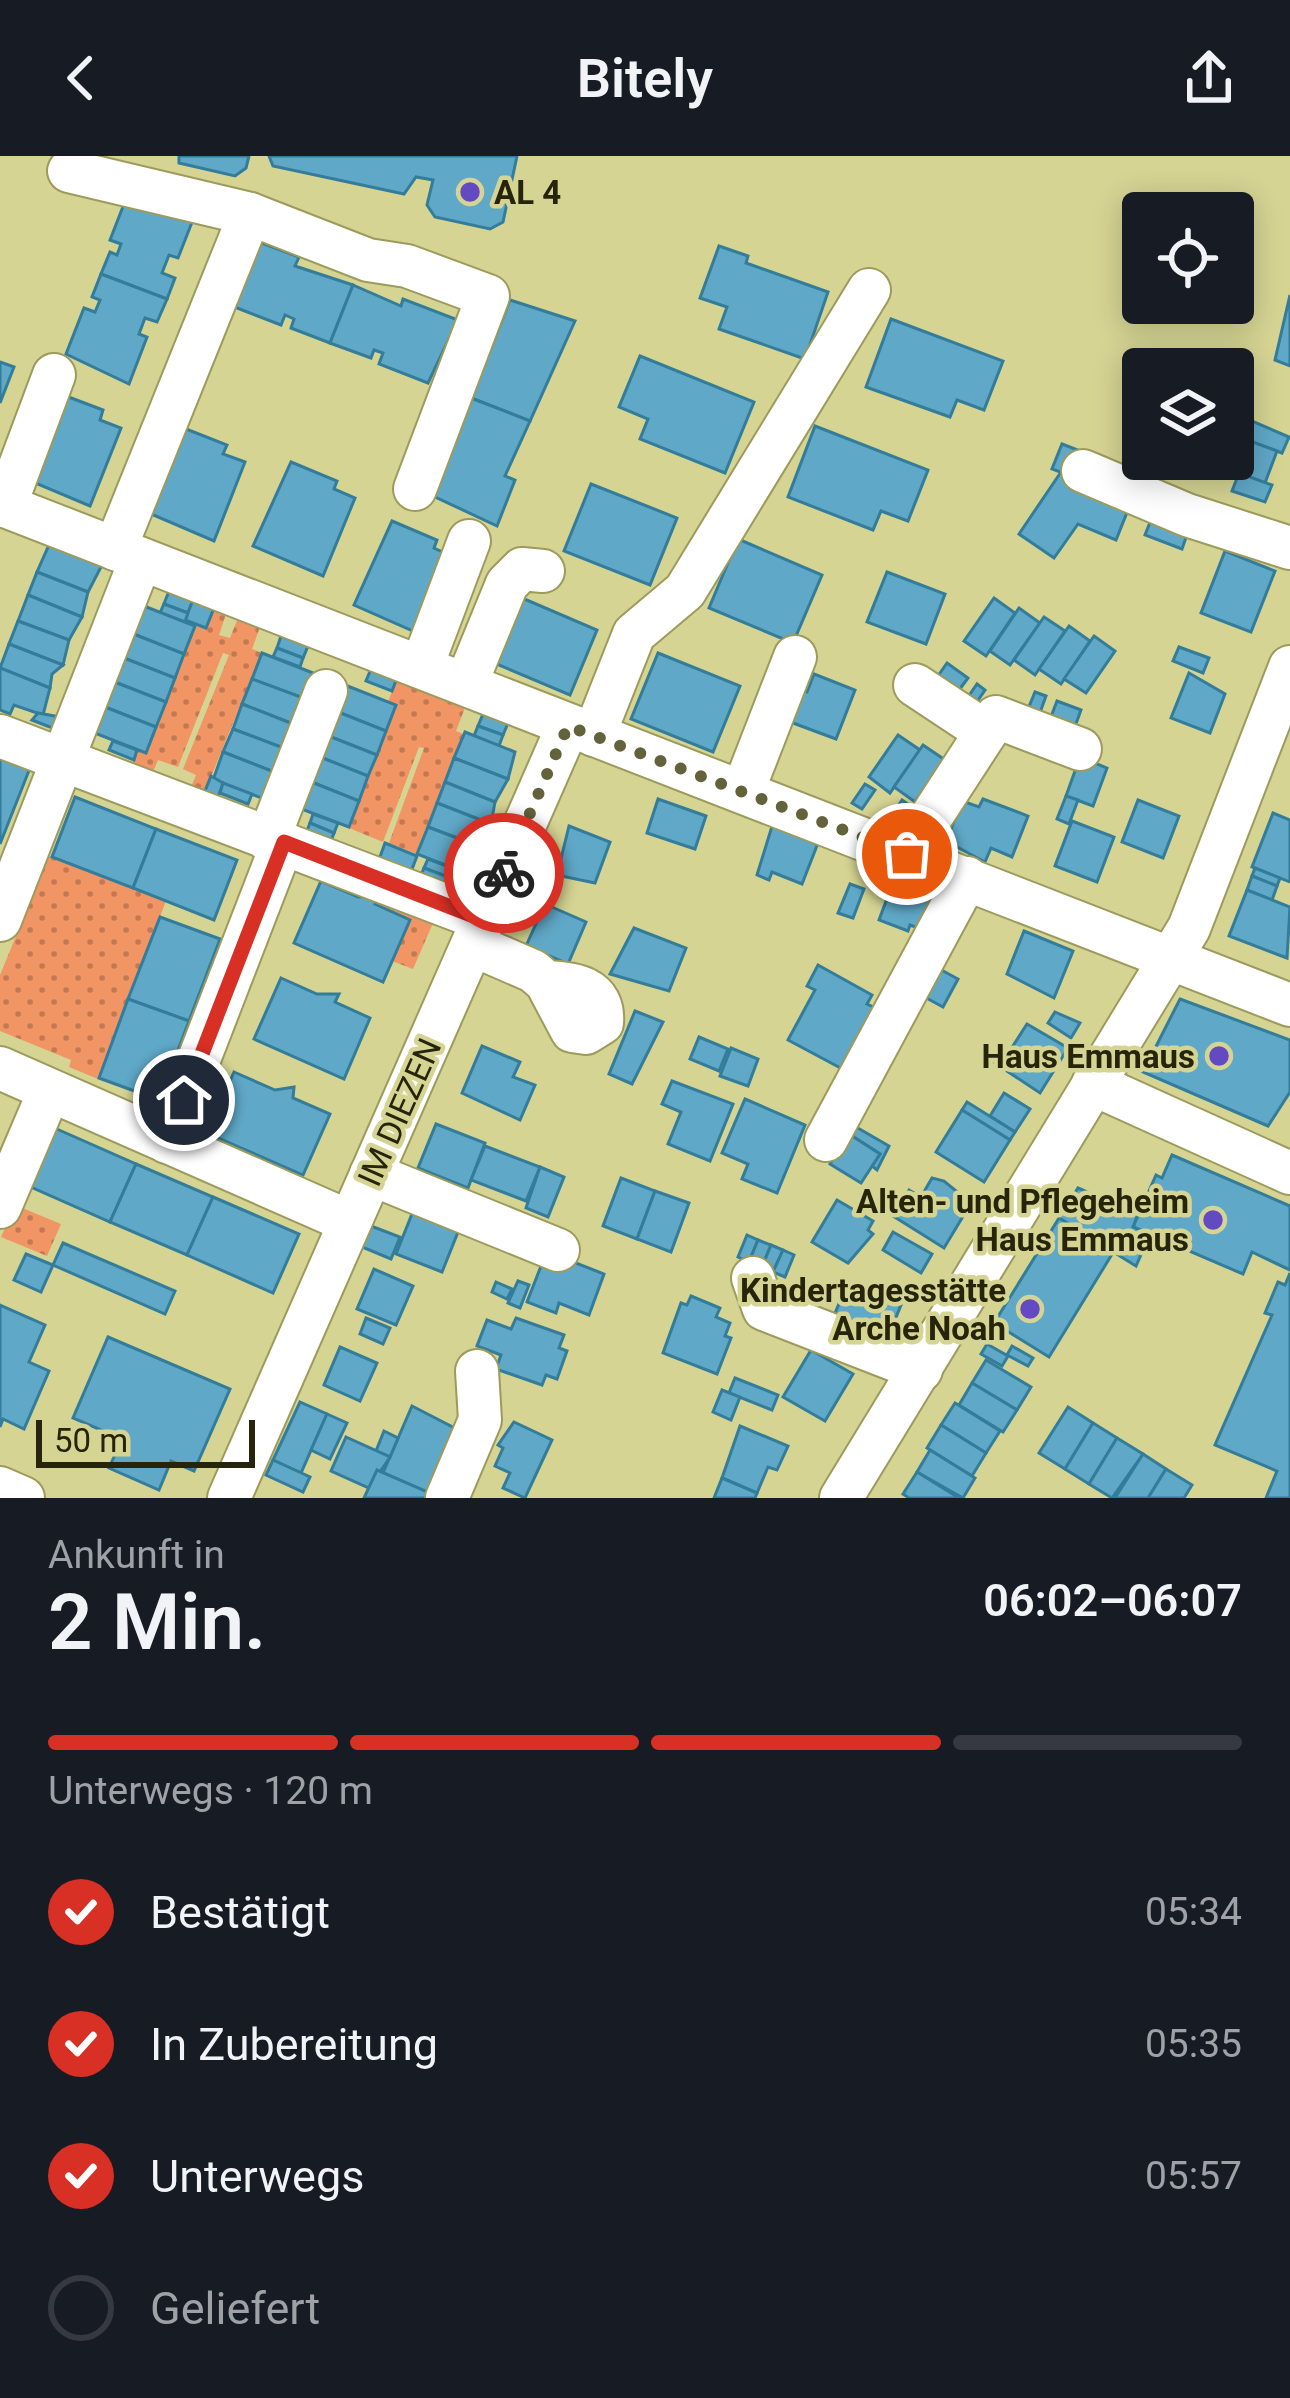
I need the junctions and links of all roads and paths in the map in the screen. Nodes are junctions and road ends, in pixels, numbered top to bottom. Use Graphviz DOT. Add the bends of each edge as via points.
graph roads {
  1 [pos="85,176"];
  2 [pos="250,214"];
  3 [pos="869,290"];
  4 [pos="54,375"];
  5 [pos="1084,471"];
  6 [pos="415,489"];
  7 [pos="3,505"];
  8 [pos="469,541"];
  9 [pos="1290,548"];
  10 [pos="128,554"];
  11 [pos="543,571"];
  12 [pos="795,657"];
  13 [pos="422,666"];
  14 [pos="1290,668"];
  15 [pos="466,684"];
  16 [pos="915,685"];
  17 [pos="326,691"];
  18 [pos="581,730"];
  19 [pos="986,732"];
  20 [pos="0,736"];
  21 [pos="1080,749"];
  22 [pos="61,759"];
  23 [pos="743,791"];
  24 [pos="276,842"];
  25 [pos="907,854"];
  26 [pos="967,878"];
  27 [pos="0,920"];
  28 [pos="478,932"];
  29 [pos="1170,960"];
  30 [pos="546,982"];
  31 [pos="1290,1005"];
  32 [pos="0,1068"];
  33 [pos="1094,1084"];
  34 [pos="49,1092"];
  35 [pos="826,1139"];
  36 [pos="167,1142"];
  37 [pos="374,1166"];
  38 [pos="1290,1173"];
  39 [pos="488,1204"];
  40 [pos="0,1207"];
  41 [pos="350,1222"];
  42 [pos="558,1250"];
  43 [pos="747,1299"];
  44 [pos="477,1370"];
  45 [pos="916,1378"];
  46 [pos="0,1488"];
  47 [pos="23,1498"];
  48 [pos="229,1498"];
  49 [pos="447,1498"];
  50 [pos="842,1498"];
  1 -- 2 [label="street"];
  2 -- 6 [label="street" via="488,296"];
  2 -- 10 [label="street"];
  3 -- 18 [label="street, IM DIEZEN" via="685,591 634,634"];
  4 -- 7 [label="street"];
  5 -- 9 [label="street"];
  7 -- 10 [label="street"];
  8 -- 13 [label="street"];
  10 -- 13 [label="street"];
  10 -- 22 [label="street"];
  11 -- 15 [label="street" via="521,569 507,584"];
  12 -- 23 [label="street"];
  13 -- 15 [label="street"];
  14 -- 29 [label="street"];
  15 -- 18 [label="street"];
  16 -- 19 [label="street"];
  17 -- 24 [label="street"];
  18 -- 23 [label="street"];
  18 -- 28 [label="street, IM DIEZEN"];
  19 -- 21 [label="street" via="996,717"];
  19 -- 25 [label="street"];
  20 -- 22 [label="street"];
  22 -- 24 [label="street"];
  22 -- 27 [label="street"];
  23 -- 25 [label="street"];
  24 -- 28 [label="street"];
  24 -- 36 [label="street"];
  25 -- 26 [label="street"];
  26 -- 29 [label="street"];
  26 -- 35 [label="street"];
  28 -- 30 [label="street"];
  28 -- 37 [label="street, IM DIEZEN"];
  29 -- 31 [label="street"];
  29 -- 33 [label="street"];
  32 -- 34 [label="street"];
  33 -- 38 [label="street"];
  33 -- 45 [label="street"];
  34 -- 36 [label="street"];
  34 -- 40 [label="street"];
  36 -- 41 [label="street"];
  37 -- 39 [label="street"];
  37 -- 41 [label="street, IM DIEZEN"];
  37 -- 42 [label="street"];
  41 -- 48 [label="street, IM DIEZEN"];
  43 -- 45 [label="street"];
  44 -- 49 [label="street" via="480,1420"];
  45 -- 50 [label="street"];
  46 -- 47 [label="street"];
}
